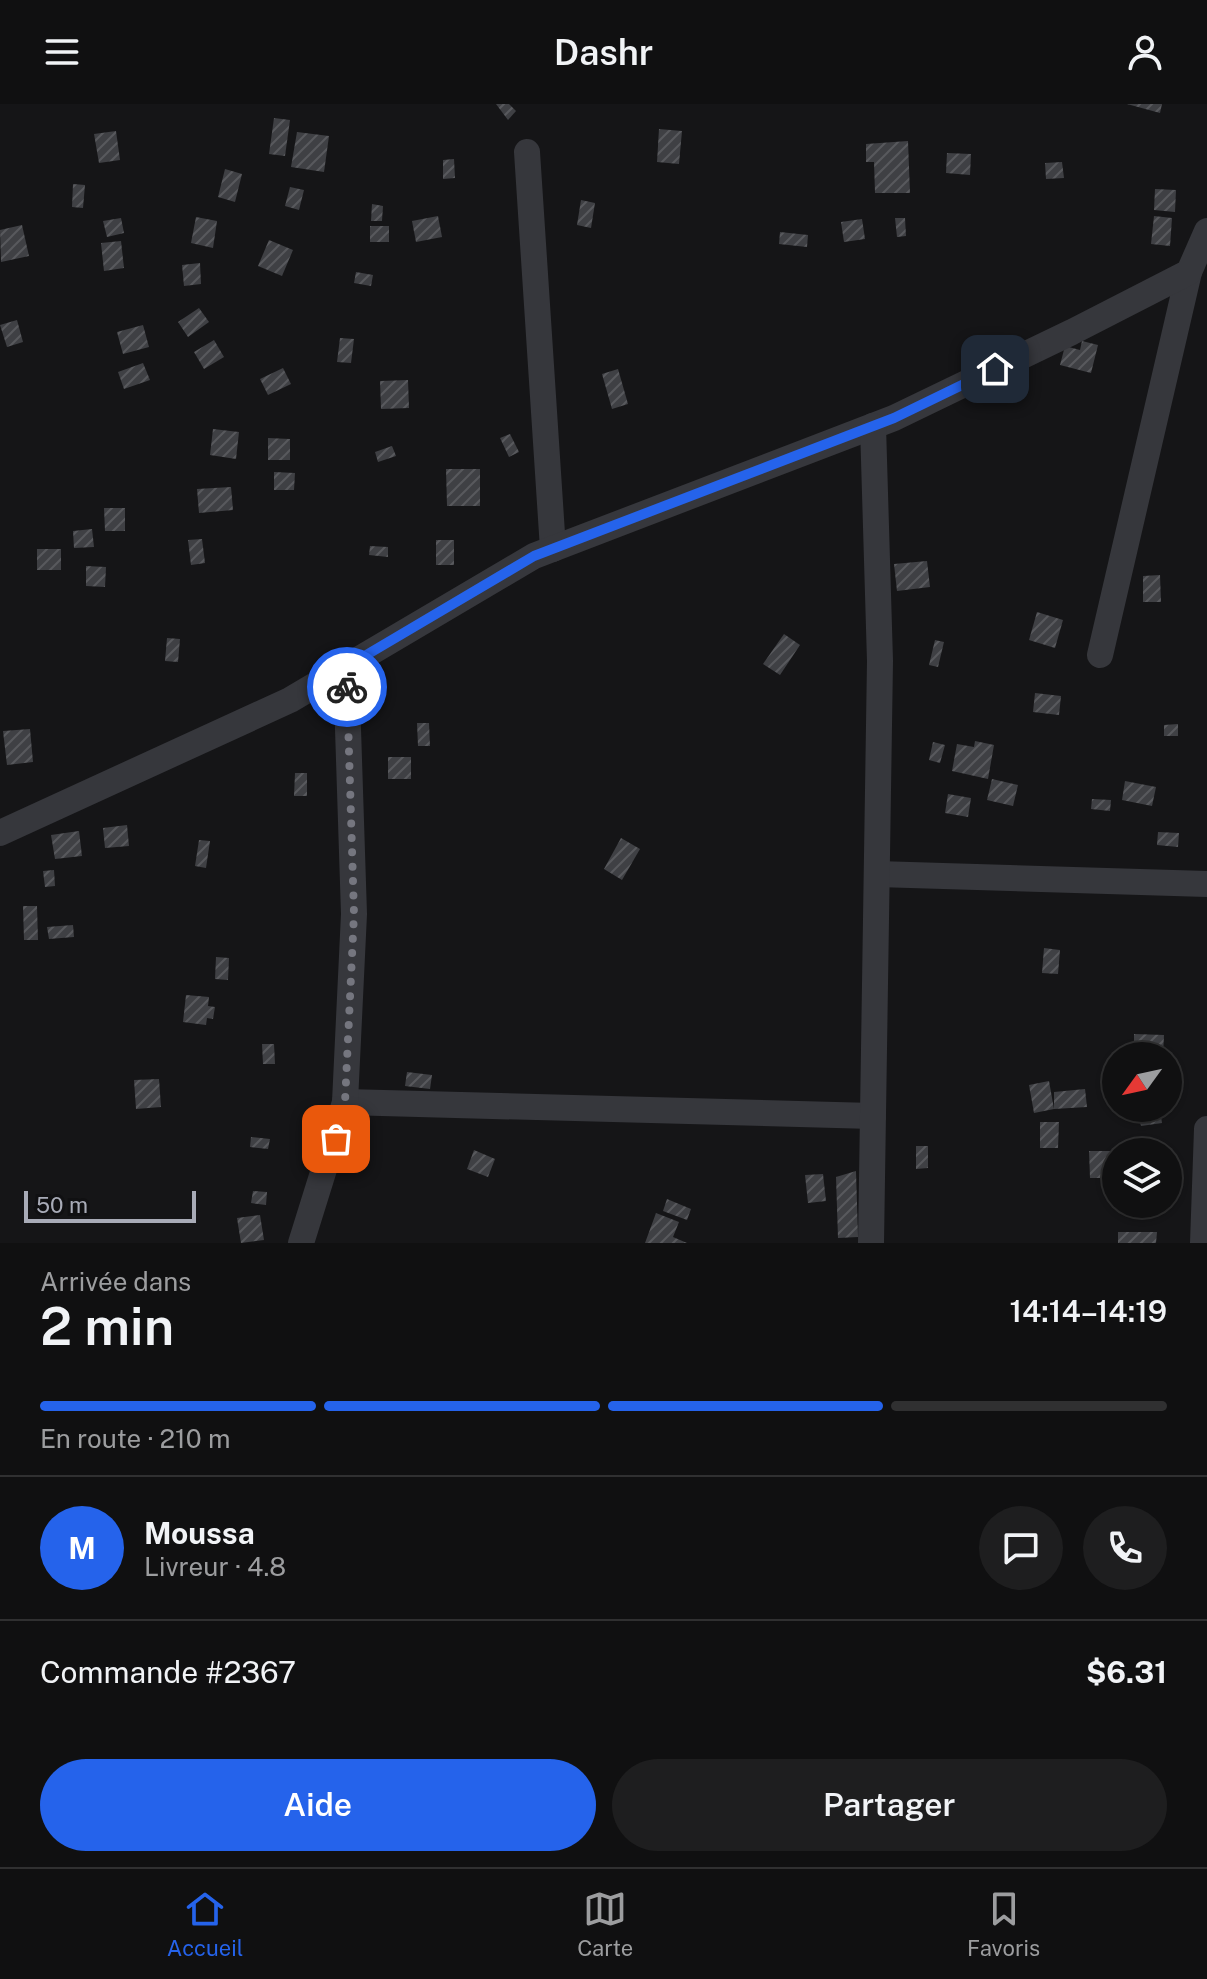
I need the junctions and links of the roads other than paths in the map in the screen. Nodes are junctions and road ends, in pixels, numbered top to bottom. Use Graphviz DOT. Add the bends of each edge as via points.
graph roads {
  1 [pos="527,152"];
  2 [pos="1207,231"];
  3 [pos="1189,272"];
  4 [pos="873,426"];
  5 [pos="553,549"];
  6 [pos="1100,655"];
  7 [pos="346,667"];
  8 [pos="0,833"];
  9 [pos="877,874"];
  10 [pos="1207,884"];
  11 [pos="345,1102"];
  12 [pos="873,1116"];
  13 [pos="1207,1129"];
  14 [pos="301,1243"];
  15 [pos="871,1243"];
  16 [pos="1203,1243"];
  1 -- 5 [label="street"];
  2 -- 3 [label="street"];
  3 -- 4 [label="street"];
  3 -- 6 [label="street"];
  4 -- 5 [label="street"];
  4 -- 9 [label="street" via="880,661"];
  5 -- 7 [label="street"];
  7 -- 8 [label="street" via="290,700"];
  7 -- 11 [label="street" via="354,914"];
  9 -- 10 [label="street"];
  9 -- 12 [label="street"];
  11 -- 12 [label="street"];
  11 -- 14 [label="street"];
  12 -- 15 [label="street"];
  13 -- 16 [label="street"];
}
